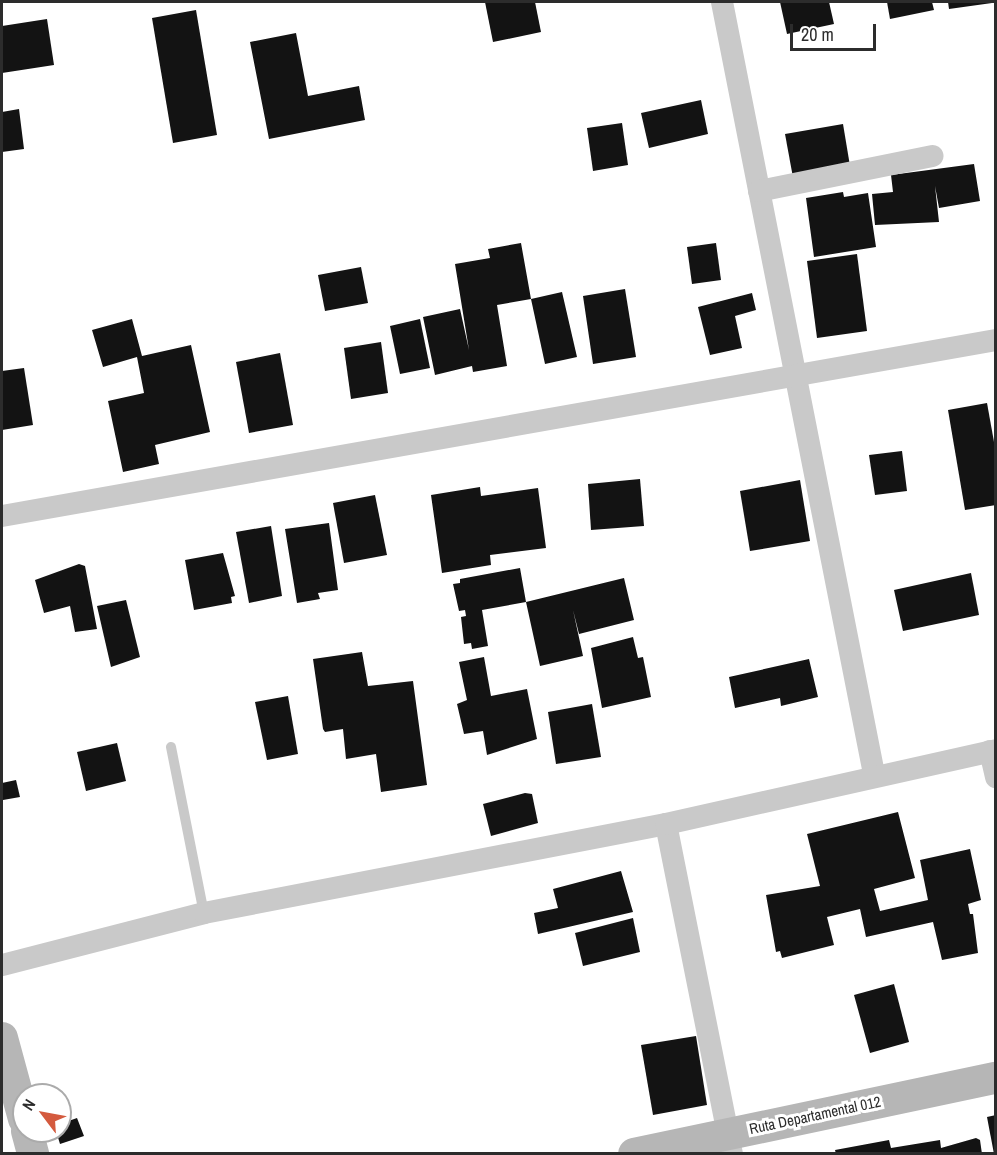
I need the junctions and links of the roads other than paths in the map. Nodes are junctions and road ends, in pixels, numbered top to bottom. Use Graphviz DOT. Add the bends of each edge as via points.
graph roads {
  1 [pos="722,2"];
  2 [pos="933,156"];
  3 [pos="759,191"];
  4 [pos="996,340"];
  5 [pos="794,374"];
  6 [pos="2,516"];
  7 [pos="171,747"];
  8 [pos="993,750"];
  9 [pos="874,774"];
  10 [pos="996,777"];
  11 [pos="666,824"];
  12 [pos="204,913"];
  13 [pos="2,965"];
  14 [pos="2,1038"];
  15 [pos="996,1078"];
  16 [pos="14,1083"];
  17 [pos="731,1143"];
  18 [pos="634,1154"];
  1 -- 3 [label="street"];
  2 -- 3 [label="street"];
  3 -- 5 [label="street"];
  4 -- 5 [label="street"];
  5 -- 6 [label="street"];
  5 -- 9 [label="street"];
  7 -- 12 [label="lane"];
  8 -- 9 [label="street"];
  8 -- 10 [label="street"];
  9 -- 11 [label="street"];
  11 -- 12 [label="street"];
  11 -- 17 [label="street"];
  12 -- 13 [label="street"];
  14 -- 16 [label="main road"];
  15 -- 17 [label="main road, Ruta Departamental 012"];
  17 -- 18 [label="main road, Ruta Departamental 012"];
}
